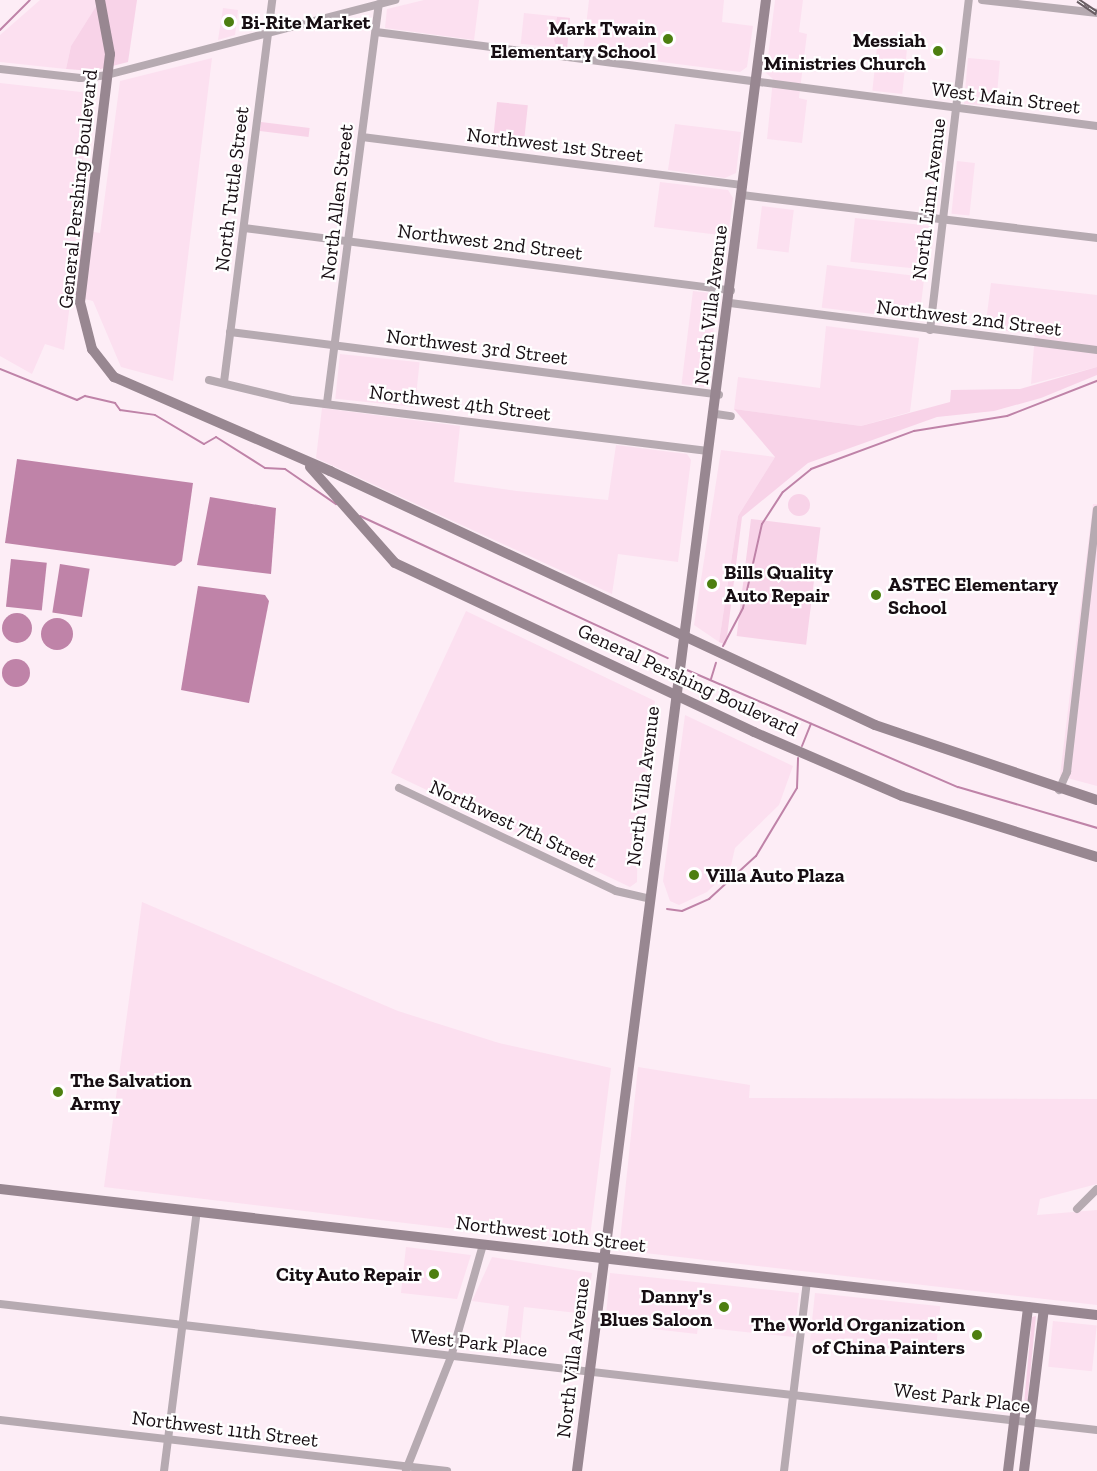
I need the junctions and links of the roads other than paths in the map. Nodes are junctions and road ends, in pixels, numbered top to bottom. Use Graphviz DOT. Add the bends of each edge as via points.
graph roads {
  1 [pos="100,0"];
  2 [pos="272,0"];
  3 [pos="395,0"];
  4 [pos="766,0"];
  5 [pos="969,0"];
  6 [pos="982,0"];
  7 [pos="379,4"];
  8 [pos="1097,13"];
  9 [pos="376,32"];
  10 [pos="268,33"];
  11 [pos="0,69"];
  12 [pos="107,75"];
  13 [pos="756,82"];
  14 [pos="956,108"];
  15 [pos="1097,126"];
  16 [pos="362,137"];
  17 [pos="743,190"];
  18 [pos="943,220"];
  19 [pos="244,228"];
  20 [pos="1097,238"];
  21 [pos="349,241"];
  22 [pos="731,290"];
  23 [pos="730,303"];
  24 [pos="930,330"];
  25 [pos="230,332"];
  26 [pos="335,346"];
  27 [pos="1097,351"];
  28 [pos="209,380"];
  29 [pos="224,382"];
  30 [pos="719,395"];
  31 [pos="327,403"];
  32 [pos="716,414"];
  33 [pos="731,416"];
  34 [pos="708,451"];
  35 [pos="308,465"];
  36 [pos="362,487"];
  37 [pos="344,503"];
  38 [pos="1097,510"];
  39 [pos="681,637"];
  40 [pos="674,694"];
  41 [pos="399,788"];
  42 [pos="1059,790"];
  43 [pos="1097,800"];
  44 [pos="1097,856"];
  45 [pos="647,898"];
  46 [pos="0,1189"];
  47 [pos="1097,1189"];
  48 [pos="1077,1209"];
  49 [pos="198,1211"];
  50 [pos="483,1245"];
  51 [pos="603,1258"];
  52 [pos="807,1282"];
  53 [pos="0,1305"];
  54 [pos="1028,1307"];
  55 [pos="1044,1309"];
  56 [pos="1097,1315"];
  57 [pos="182,1326"];
  58 [pos="451,1357"];
  59 [pos="589,1372"];
  60 [pos="793,1395"];
  61 [pos="0,1420"];
  62 [pos="1014,1421"];
  63 [pos="1030,1423"];
  64 [pos="1097,1430"];
  65 [pos="168,1439"];
  66 [pos="406,1469"];
  67 [pos="164,1471"];
  68 [pos="447,1471"];
  69 [pos="577,1471"];
  70 [pos="784,1471"];
  71 [pos="1008,1471"];
  72 [pos="1024,1471"];
  1 -- 12 [label="main road, General Pershing Boulevard" via="110,40"];
  2 -- 10 [label="street, North Tuttle Street"];
  3 -- 7 [label="street"];
  4 -- 13 [label="main road, North Villa Avenue"];
  5 -- 14 [label="street, North Linn Avenue"];
  6 -- 8 [label="street"];
  7 -- 9 [label="street, North Allen Street"];
  7 -- 10 [label="street"];
  9 -- 13 [label="street, West Main Street"];
  9 -- 16 [label="street, North Allen Street"];
  10 -- 12 [label="street"];
  10 -- 19 [label="street, North Tuttle Street"];
  11 -- 12 [label="street" via="65,77"];
  12 -- 35 [label="main road, General Pershing Boulevard" via="80,303 92,349 132,389"];
  13 -- 14 [label="street, West Main Street"];
  13 -- 17 [label="main road, North Villa Avenue"];
  14 -- 15 [label="street, West Main Street"];
  14 -- 18 [label="street, North Linn Avenue"];
  16 -- 17 [label="street, Northwest 1st Street"];
  16 -- 21 [label="street, North Allen Street"];
  17 -- 18 [label="street, Northwest 1st Street"];
  17 -- 22 [label="main road, North Villa Avenue"];
  18 -- 20 [label="street, Northwest 1st Street"];
  18 -- 24 [label="street, North Linn Avenue"];
  19 -- 21 [label="street, Northwest 2nd Street"];
  19 -- 25 [label="street, North Tuttle Street"];
  21 -- 22 [label="street, Northwest 2nd Street"];
  21 -- 26 [label="street, North Allen Street"];
  22 -- 23 [label="main road, North Villa Avenue"];
  23 -- 24 [label="street, Northwest 2nd Street"];
  23 -- 30 [label="main road, North Villa Avenue"];
  24 -- 27 [label="street, Northwest 2nd Street"];
  25 -- 26 [label="street, Northwest 3rd Street"];
  25 -- 29 [label="street, North Tuttle Street"];
  26 -- 30 [label="street, Northwest 3rd Street"];
  26 -- 31 [label="street, North Allen Street"];
  28 -- 29 [label="street, Northwest 4th Street"];
  29 -- 31 [label="street, Northwest 4th Street"];
  30 -- 32 [label="main road, North Villa Avenue"];
  31 -- 34 [label="street, Northwest 4th Street"];
  32 -- 33 [label="street"];
  32 -- 34 [label="main road, North Villa Avenue"];
  34 -- 39 [label="main road, North Villa Avenue"];
  35 -- 36 [label="main road, General Pershing Boulevard"];
  35 -- 37 [label="main road, General Pershing Boulevard"];
  36 -- 37 [label="main road" via="349,490"];
  36 -- 39 [label="main road, General Pershing Boulevard"];
  37 -- 40 [label="main road, General Pershing Boulevard" via="395,562"];
  38 -- 42 [label="street" via="1067,772"];
  39 -- 40 [label="main road, North Villa Avenue"];
  39 -- 42 [label="main road, General Pershing Boulevard" via="923,745"];
  40 -- 44 [label="main road, General Pershing Boulevard" via="902,796"];
  40 -- 45 [label="main road, North Villa Avenue"];
  41 -- 45 [label="street, Northwest 7th Street" via="616,891"];
  42 -- 43 [label="main road, General Pershing Boulevard"];
  45 -- 51 [label="main road, North Villa Avenue"];
  46 -- 49 [label="main road, Northwest 10th Street"];
  47 -- 48 [label="street"];
  49 -- 50 [label="main road, Northwest 10th Street"];
  49 -- 57 [label="street"];
  50 -- 51 [label="main road, Northwest 10th Street"];
  50 -- 58 [label="street"];
  51 -- 52 [label="main road, Northwest 10th Street"];
  51 -- 59 [label="main road, North Villa Avenue"];
  52 -- 54 [label="main road, Northwest 10th Street"];
  52 -- 60 [label="street"];
  53 -- 57 [label="street, West Park Place"];
  54 -- 55 [label="main road, Northwest 10th Street"];
  54 -- 62 [label="main road"];
  55 -- 56 [label="main road, Northwest 10th Street"];
  55 -- 63 [label="main road"];
  57 -- 58 [label="street, West Park Place"];
  57 -- 65 [label="street"];
  58 -- 59 [label="street, West Park Place"];
  58 -- 66 [label="street"];
  59 -- 60 [label="street, West Park Place"];
  59 -- 69 [label="main road, North Villa Avenue"];
  60 -- 62 [label="street, West Park Place"];
  60 -- 70 [label="street"];
  61 -- 65 [label="street, Northwest 11th Street"];
  62 -- 63 [label="street, West Park Place"];
  62 -- 71 [label="main road"];
  63 -- 64 [label="street, West Park Place"];
  63 -- 72 [label="main road"];
  65 -- 66 [label="street, Northwest 11th Street"];
  65 -- 67 [label="street"];
  66 -- 68 [label="street, Northwest 11th Street"];
}
